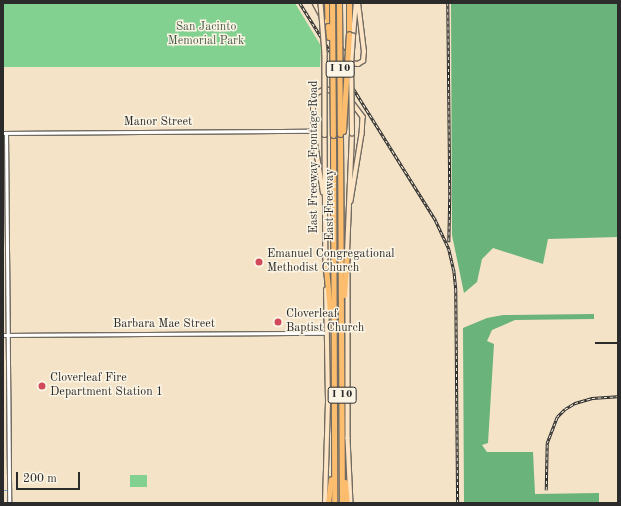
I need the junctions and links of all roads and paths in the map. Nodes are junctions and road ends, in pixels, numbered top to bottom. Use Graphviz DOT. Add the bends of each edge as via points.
graph roads {
  1 [pos="315,3"];
  2 [pos="321,3"];
  3 [pos="327,3"];
  4 [pos="332,3"];
  5 [pos="340,3"];
  6 [pos="348,3"];
  7 [pos="357,3"];
  8 [pos="332,76"];
  9 [pos="313,131"];
  10 [pos="4,133"];
  11 [pos="341,134"];
  12 [pos="325,203"];
  13 [pos="348,217"];
  14 [pos="347,252"];
  15 [pos="326,268"];
  16 [pos="326,333"];
  17 [pos="341,334"];
  18 [pos="3,335"];
  19 [pos="7,335"];
  20 [pos="333,335"];
  21 [pos="333,450"];
  22 [pos="342,457"];
  23 [pos="9,503"];
  24 [pos="326,503"];
  25 [pos="334,503"];
  26 [pos="342,503"];
  27 [pos="347,503"];
  28 [pos="351,503"];
  1 -- 7 [label="main road" via="345,57 354,65 361,63 364,57"];
  2 -- 12 [label="main road, East Freeway Frontage Road, bridge" via="325,54"];
  3 -- 8 [label="highway, bridge"];
  4 -- 8 [label="highway, East Freeway / I 10, bridge"];
  5 -- 11 [label="highway, East Freeway / I 10, bridge"];
  6 -- 11 [label="highway, bridge" via="349,22"];
  7 -- 13 [label="main road, bridge" via="351,65 352,134"];
  8 -- 20 [label="highway, East Freeway / I 10, bridge"];
  9 -- 10 [label="street, Manor Street"];
  9 -- 12 [label="main road"];
  9 -- 13 [label="main road" via="314,96 325,89 344,94 361,113 364,121"];
  10 -- 19 [label="street"];
  11 -- 17 [label="highway, East Freeway / I 10"];
  12 -- 15 [label="main road, East Freeway Frontage Road"];
  13 -- 14 [label="main road"];
  14 -- 17 [label="highway"];
  14 -- 28 [label="main road"];
  15 -- 16 [label="main road, East Freeway Frontage Road"];
  15 -- 20 [label="highway"];
  16 -- 19 [label="street, Barbara Mae Street"];
  16 -- 24 [label="main road, East Freeway Frontage Road"];
  17 -- 22 [label="highway, East Freeway / I 10"];
  18 -- 19 [label="street, Barbara Mae Street"];
  19 -- 23 [label="street"];
  20 -- 21 [label="highway, East Freeway / I 10"];
  21 -- 24 [label="highway"];
  21 -- 25 [label="highway, East Freeway / I 10"];
  22 -- 26 [label="highway, East Freeway / I 10"];
  22 -- 27 [label="highway"];
}
